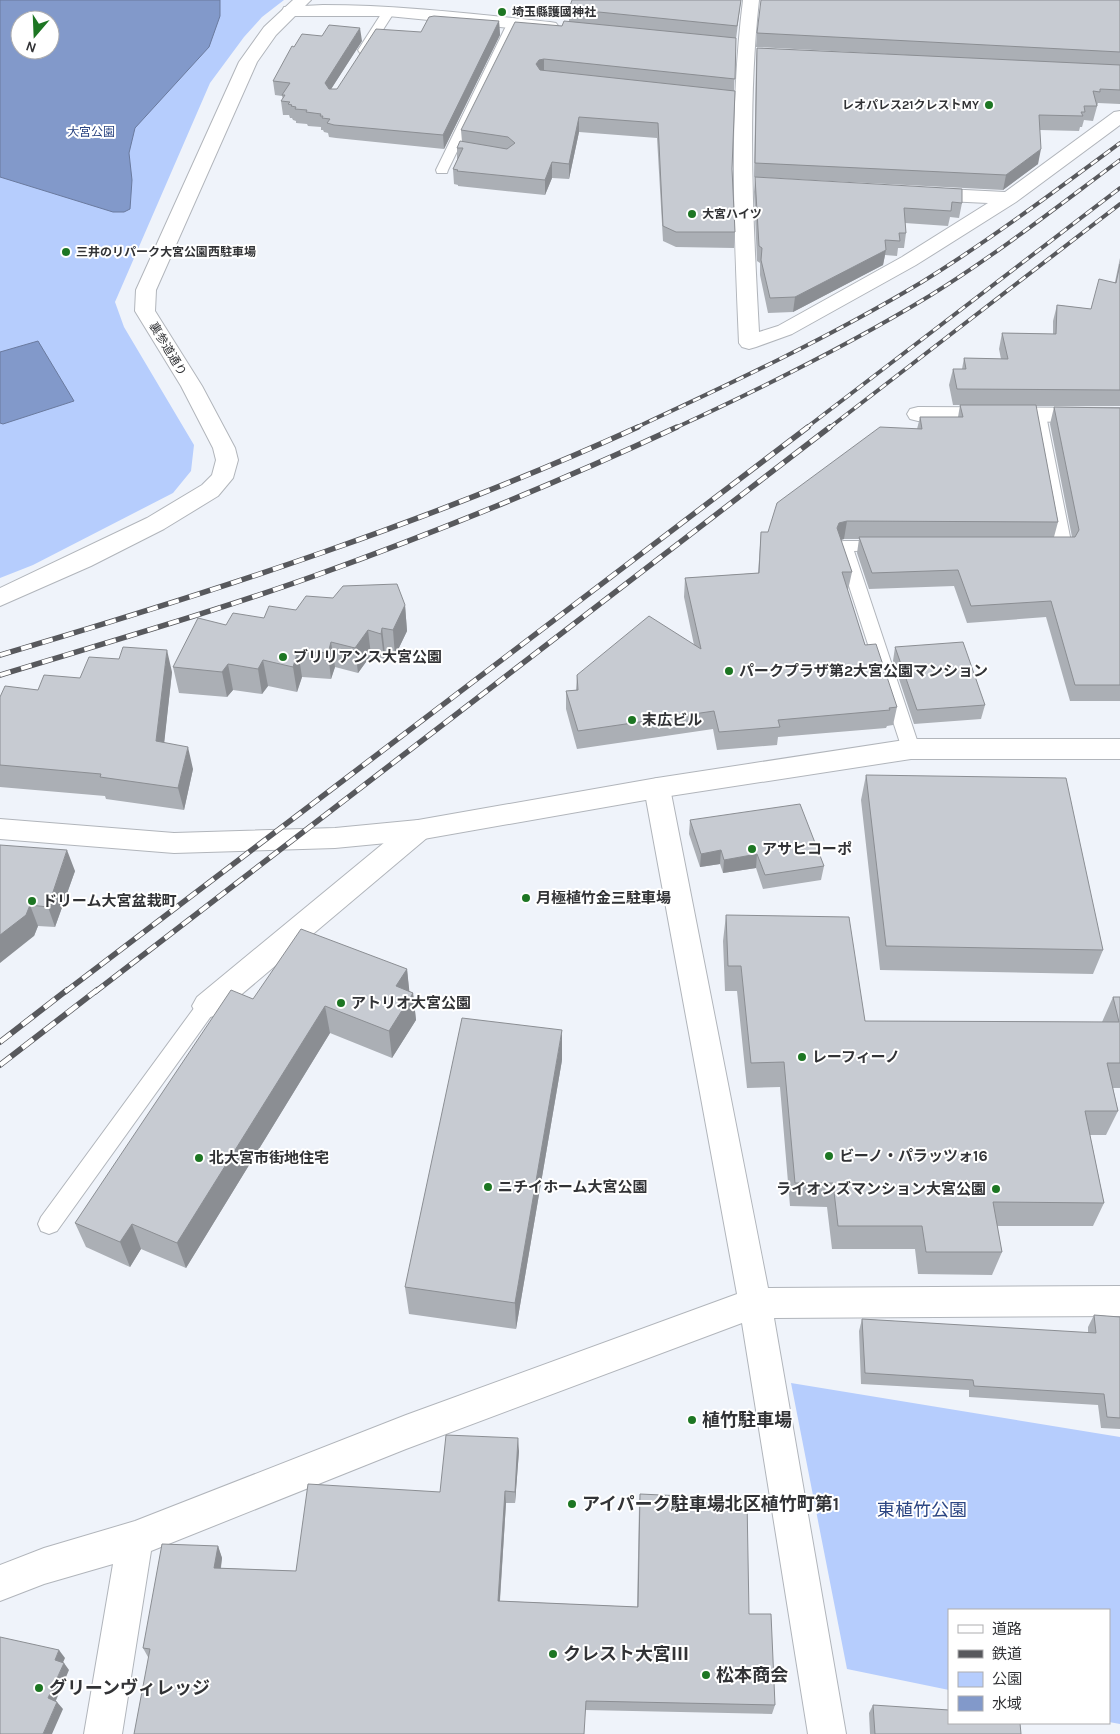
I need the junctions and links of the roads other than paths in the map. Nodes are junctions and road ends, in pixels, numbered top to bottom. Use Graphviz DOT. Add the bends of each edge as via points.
graph roads {
  1 [pos="751,0"];
  2 [pos="297,6"];
  3 [pos="389,11"];
  4 [pos="513,24"];
  5 [pos="571,29"];
  6 [pos="725,45"];
  7 [pos="749,52"];
  8 [pos="359,58"];
  9 [pos="1120,116"];
  10 [pos="442,170"];
  11 [pos="742,184"];
  12 [pos="762,185"];
  13 [pos="910,193"];
  14 [pos="1009,198"];
  15 [pos="918,414"];
  16 [pos="1039,415"];
  17 [pos="1120,415"];
  18 [pos="894,546"];
  19 [pos="1034,547"];
  20 [pos="0,598"];
  21 [pos="911,749"];
  22 [pos="1120,749"];
  23 [pos="657,788"];
  24 [pos="0,828"];
  25 [pos="418,830"];
  26 [pos="207,1006"];
  27 [pos="49,1224"];
  28 [pos="1120,1301"];
  29 [pos="755,1303"];
  30 [pos="135,1539"];
  31 [pos="0,1583"];
  32 [pos="103,1734"];
  33 [pos="827,1734"];
  1 -- 7 [label="street"];
  2 -- 3 [label="street"];
  2 -- 20 [label="street, 裏参道通り" via="270,31 248,62 146,290 145,311 218,433 227,458 222,479 201,499"];
  3 -- 4 [label="street"];
  3 -- 8 [label="lane"];
  4 -- 5 [label="street"];
  4 -- 10 [label="lane" via="456,150"];
  6 -- 7 [label="street"];
  7 -- 11 [label="street" via="739,100"];
  9 -- 14 [label="street"];
  11 -- 12 [label="street"];
  11 -- 14 [label="street" via="749,343 785,330 819,312 909,261"];
  13 -- 14 [label="street"];
  15 -- 16 [label="street"];
  16 -- 17 [label="street"];
  16 -- 19 [label="lane" via="1064,547"];
  18 -- 21 [label="lane" via="844,546"];
  21 -- 22 [label="street"];
  21 -- 23 [label="street"];
  23 -- 25 [label="street"];
  23 -- 29 [label="street"];
  24 -- 25 [label="street" via="174,843 335,838"];
  25 -- 26 [label="street"];
  26 -- 27 [label="lane"];
  28 -- 29 [label="street"];
  29 -- 30 [label="street" via="406,1432"];
  29 -- 33 [label="street"];
  30 -- 31 [label="street" via="44,1566"];
  30 -- 32 [label="street"];
}
